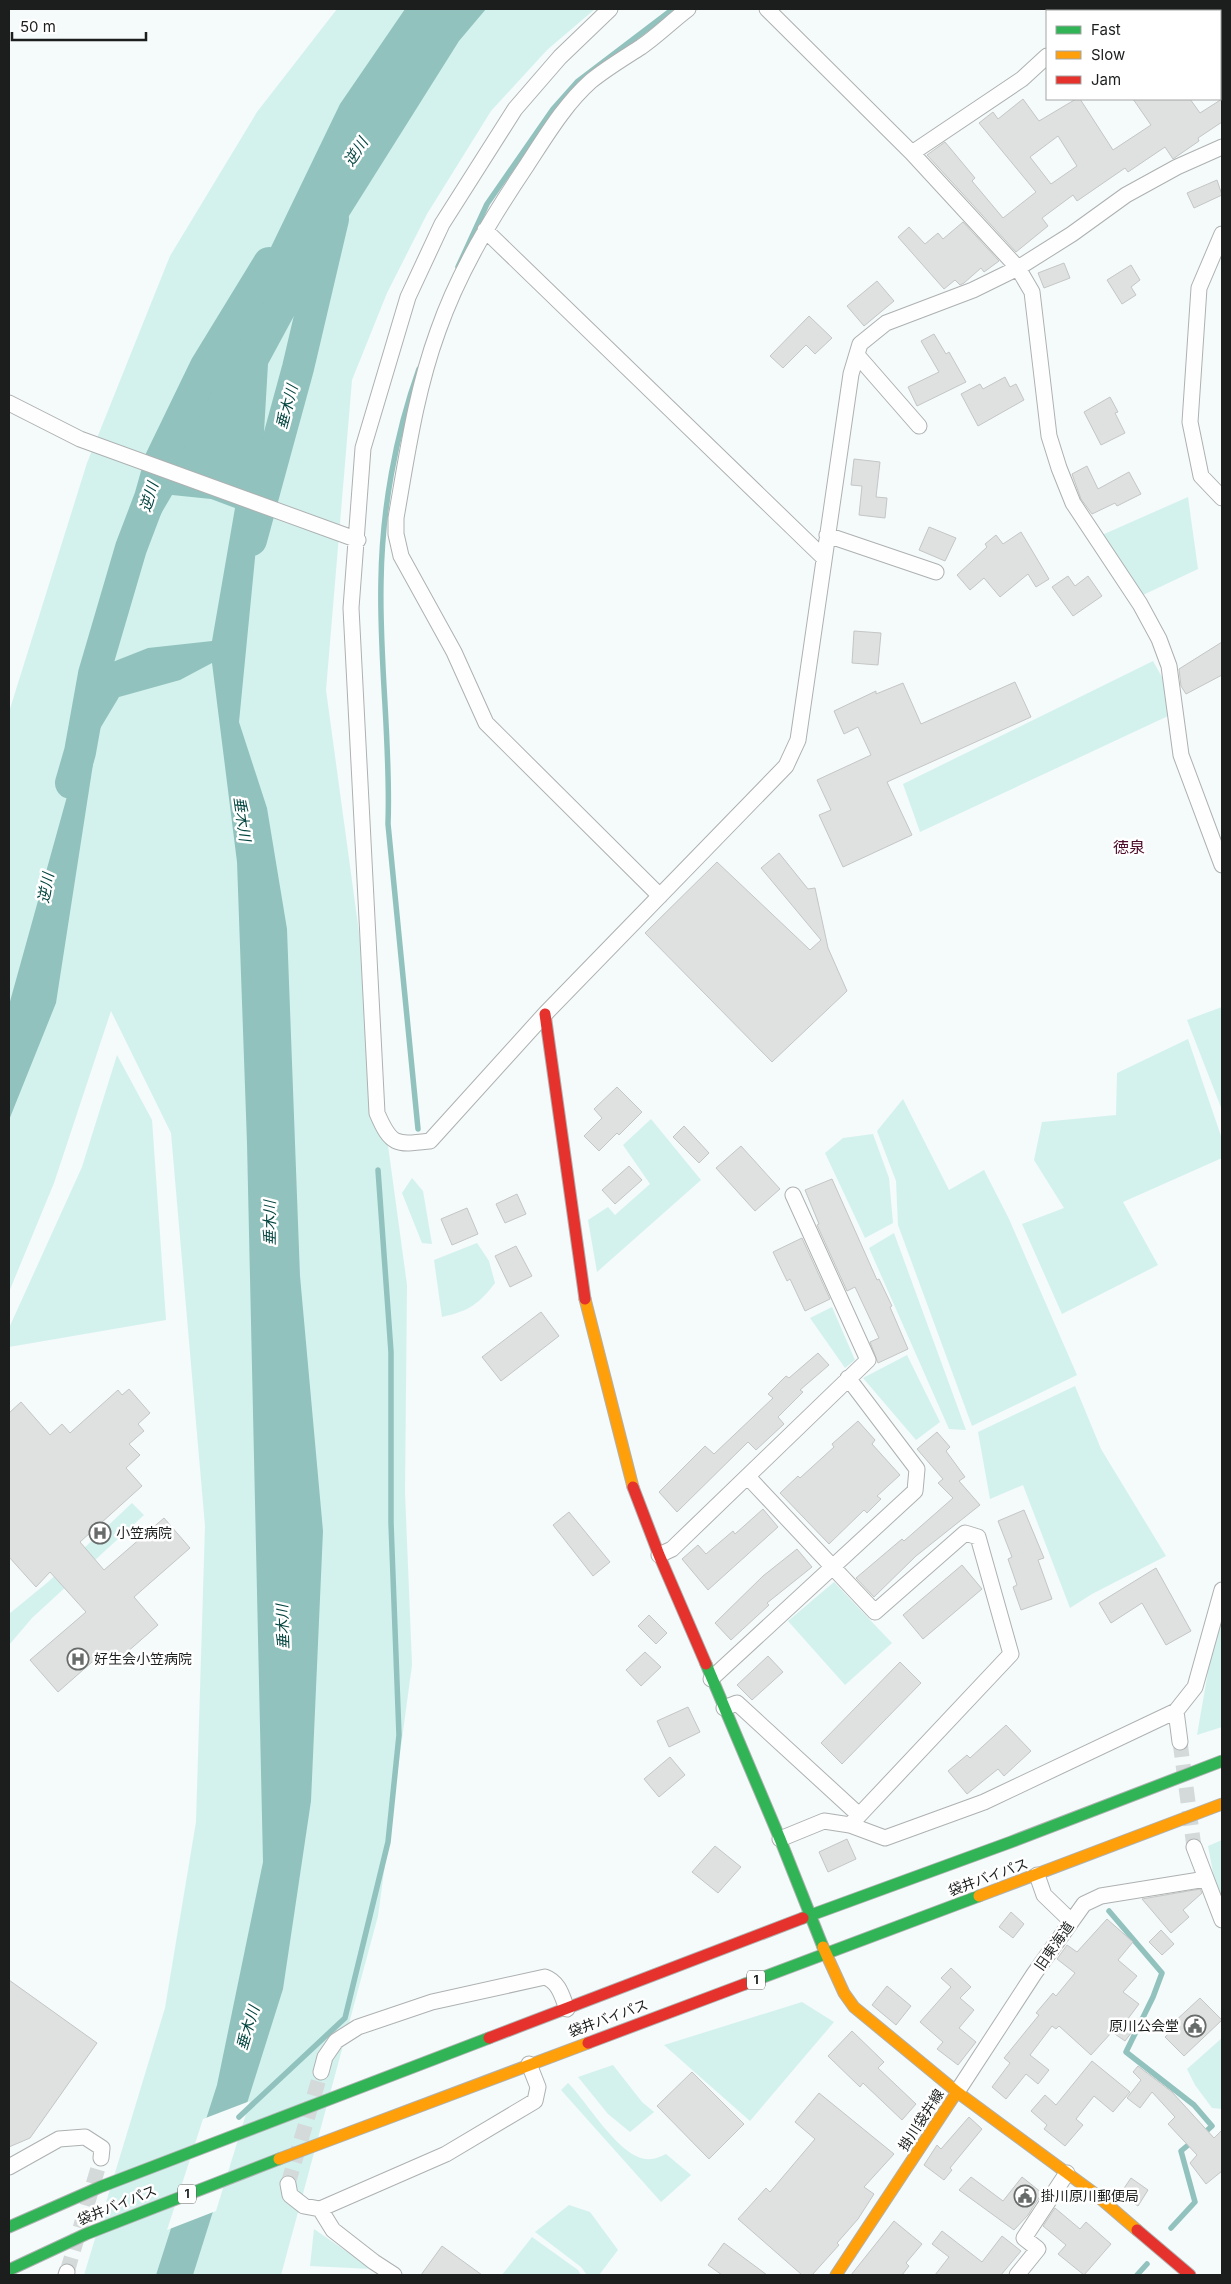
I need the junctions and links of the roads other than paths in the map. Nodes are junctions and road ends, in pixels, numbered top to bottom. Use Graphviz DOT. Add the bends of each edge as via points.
graph roads {
  1 [pos="610,9"];
  2 [pos="623,9"];
  3 [pos="688,9"];
  4 [pos="767,9"];
  5 [pos="575,42"];
  6 [pos="1046,57"];
  7 [pos="1222,147"];
  8 [pos="912,153"];
  9 [pos="485,230"];
  10 [pos="1222,234"];
  11 [pos="1018,268"];
  12 [pos="857,355"];
  13 [pos="9,403"];
  14 [pos="920,426"];
  15 [pos="1222,498"];
  16 [pos="827,536"];
  17 [pos="353,538"];
  18 [pos="824,558"];
  19 [pos="936,572"];
  20 [pos="1222,866"];
  21 [pos="660,896"];
  22 [pos="544,1014"];
  23 [pos="792,1195"];
  24 [pos="848,1378"];
  25 [pos="748,1477"];
  26 [pos="659,1555"];
  27 [pos="831,1567"];
  28 [pos="1222,1590"];
  29 [pos="711,1679"];
  30 [pos="724,1708"];
  31 [pos="1176,1711"];
  32 [pos="1180,1742"];
  33 [pos="1222,1761"];
  34 [pos="1222,1804"];
  35 [pos="854,1820"];
  36 [pos="780,1839"];
  37 [pos="1194,1847"];
  38 [pos="1036,1875"];
  39 [pos="1206,1879"];
  40 [pos="810,1915"];
  41 [pos="1222,1920"];
  42 [pos="1071,1921"];
  43 [pos="826,1954"];
  44 [pos="567,2009"];
  45 [pos="529,2064"];
  46 [pos="321,2072"];
  47 [pos="957,2092"];
  48 [pos="101,2158"];
  49 [pos="9,2167"];
  50 [pos="1067,2173"];
  51 [pos="288,2184"];
  52 [pos="320,2209"];
  53 [pos="9,2228"];
  54 [pos="9,2270"];
  55 [pos="839,2274"];
  56 [pos="394,2275"];
  57 [pos="1017,2275"];
  58 [pos="1190,2275"];
  1 -- 5 [label="street"];
  2 -- 5 [label="street"];
  3 -- 9 [label="street" via="590,82 558,118"];
  4 -- 8 [label="street"];
  5 -- 17 [label="street" via="515,109 483,156 442,224 408,297 363,448"];
  6 -- 8 [label="street" via="1022,79"];
  7 -- 11 [label="street" via="1126,195"];
  8 -- 11 [label="street"];
  9 -- 18 [label="street"];
  9 -- 21 [label="street" via="459,278 438,330 415,411 396,518 401,556 454,652 486,723"];
  10 -- 15 [label="street" via="1199,288 1190,422 1201,476"];
  11 -- 12 [label="street" via="973,290 886,323 860,344"];
  11 -- 20 [label="street" via="1032,292 1049,436 1059,468 1073,503 1140,604 1159,639 1169,666 1180,755"];
  12 -- 14 [label="street"];
  12 -- 16 [label="street" via="851,374"];
  13 -- 17 [label="street" via="80,439"];
  16 -- 18 [label="street"];
  16 -- 19 [label="street"];
  17 -- 22 [label="street" via="351,608 377,1113 386,1135 404,1144 430,1141"];
  18 -- 21 [label="street" via="798,740 786,766"];
  21 -- 22 [label="street"];
  22 -- 26 [label="main road, 掛川袋井線" via="588,1316 631,1482"];
  23 -- 24 [label="street" via="868,1360"];
  24 -- 25 [label="street"];
  24 -- 27 [label="street" via="917,1469 915,1491"];
  25 -- 26 [label="street" via="672,1550"];
  25 -- 27 [label="street"];
  26 -- 29 [label="main road, 掛川袋井線"];
  27 -- 29 [label="street"];
  27 -- 35 [label="street" via="875,1612 965,1533 978,1537 1011,1654"];
  28 -- 31 [label="street" via="1195,1687"];
  29 -- 30 [label="main road, 掛川袋井線"];
  30 -- 35 [label="street" via="737,1702"];
  30 -- 36 [label="main road, 掛川袋井線"];
  31 -- 32 [label="street"];
  31 -- 35 [label="street" via="984,1802 885,1838"];
  33 -- 40 [label="main road, 袋井バイパス"];
  34 -- 38 [label="main road, 袋井バイパス / 1"];
  35 -- 36 [label="street" via="824,1821"];
  36 -- 40 [label="main road, 掛川袋井線"];
  37 -- 39 [label="street"];
  38 -- 42 [label="street" via="1044,1895"];
  38 -- 43 [label="main road, 袋井バイパス / 1"];
  39 -- 41 [label="street"];
  39 -- 42 [label="street, 旧東海道" via="1101,1896 1084,1904"];
  40 -- 43 [label="main road, 掛川袋井線"];
  40 -- 44 [label="main road, 袋井バイパス"];
  42 -- 47 [label="street, 旧東海道"];
  43 -- 45 [label="main road, 袋井バイパス / 1"];
  43 -- 47 [label="main road, 掛川袋井線" via="854,2007"];
  44 -- 46 [label="street" via="556,1984 545,1977 432,2002 358,2027 336,2041 325,2056"];
  44 -- 53 [label="main road, 袋井バイパス" via="100,2187"];
  45 -- 52 [label="street" via="538,2087 535,2101 446,2154"];
  45 -- 54 [label="main road, 袋井バイパス / 1" via="86,2234"];
  47 -- 50 [label="main road"];
  47 -- 55 [label="main road, 掛川袋井線"];
  48 -- 49 [label="street" via="102,2148 85,2136 59,2139"];
  50 -- 57 [label="street" via="1024,2238 1038,2248"];
  50 -- 58 [label="main road"];
  51 -- 52 [label="street" via="290,2195 304,2206"];
  52 -- 56 [label="street" via="334,2230"];
}
